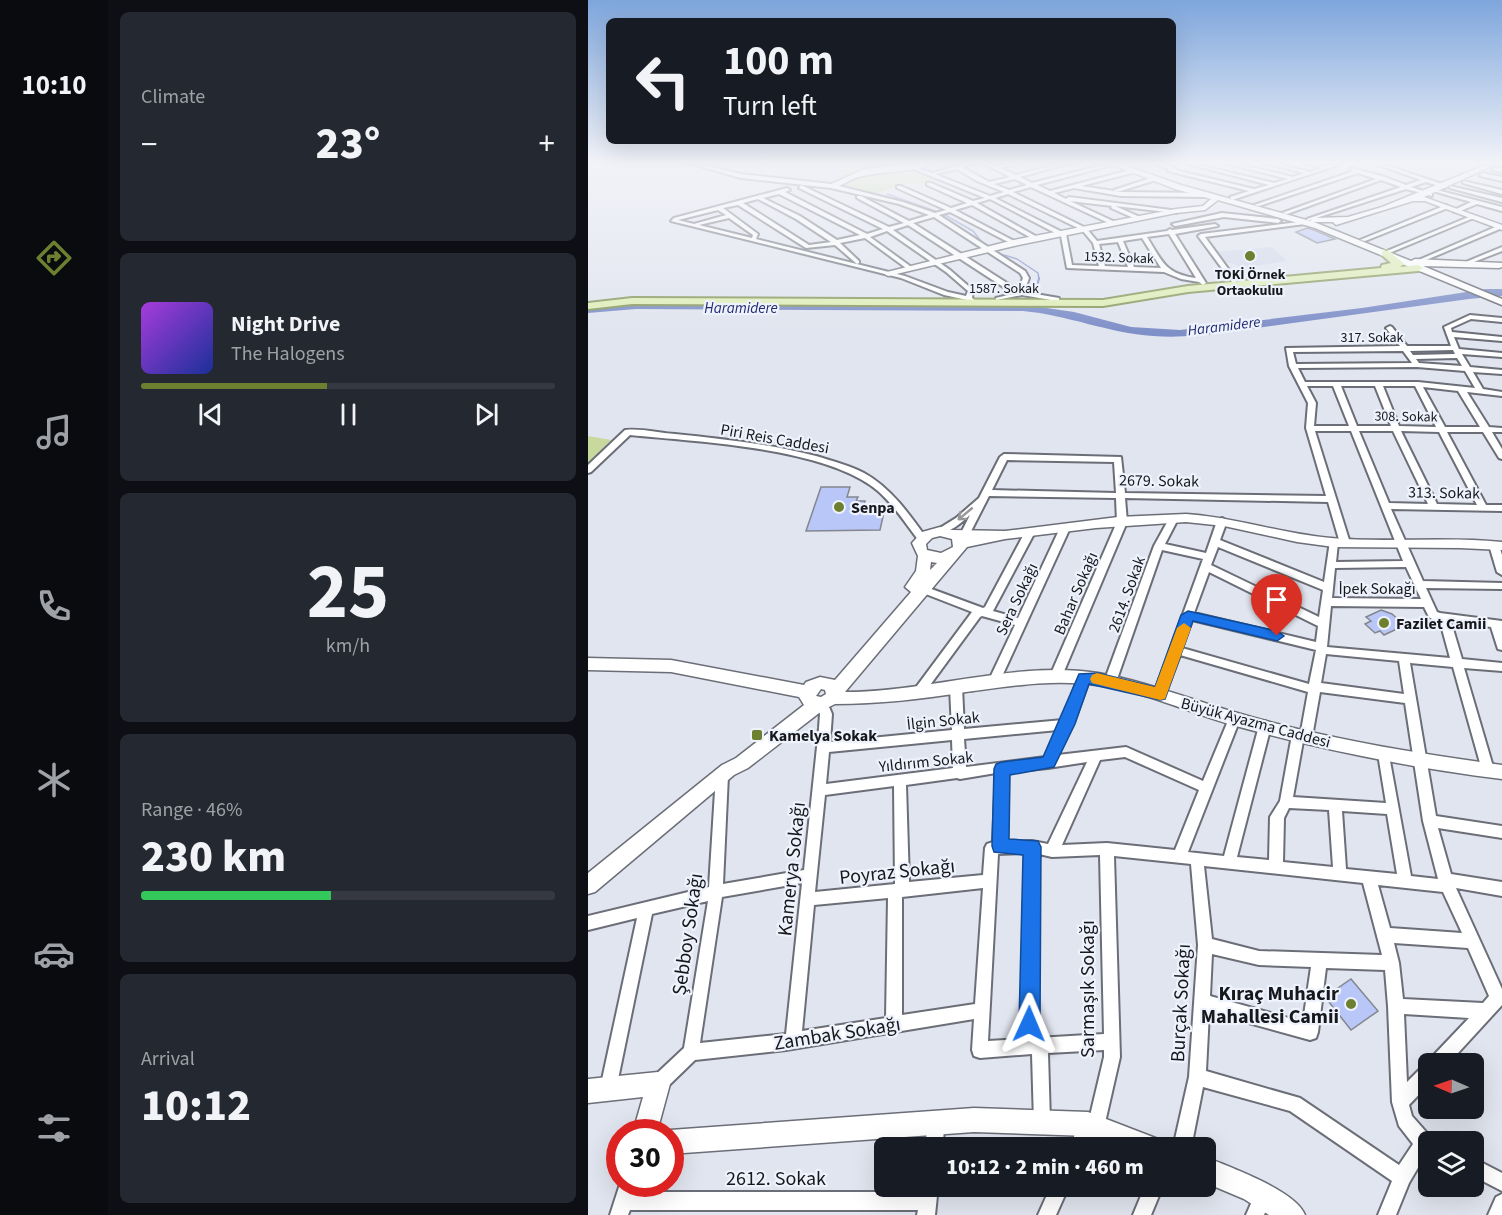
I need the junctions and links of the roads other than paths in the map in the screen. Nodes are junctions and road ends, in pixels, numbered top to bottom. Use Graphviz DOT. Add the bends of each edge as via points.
graph roads {
  1 [pos="676,219"];
  2 [pos="719,219"];
  3 [pos="734,219"];
  4 [pos="766,219"];
  5 [pos="799,219"];
  6 [pos="833,219"];
  7 [pos="866,219"];
  8 [pos="901,219"];
  9 [pos="923,219"];
  10 [pos="941,219"];
  11 [pos="968,219"];
  12 [pos="1001,219"];
  13 [pos="1032,219"];
  14 [pos="1063,219"];
  15 [pos="1104,219"];
  16 [pos="1134,219"];
  17 [pos="1200,219"];
  18 [pos="1225,219"];
  19 [pos="1262,219"];
  20 [pos="1298,219"];
  21 [pos="1301,219"];
  22 [pos="1314,219"];
  23 [pos="1346,219"];
  24 [pos="1417,219"];
  25 [pos="1468,219"];
  26 [pos="1477,219"];
  27 [pos="1307,221"];
  28 [pos="909,223"];
  29 [pos="1113,223"];
  30 [pos="697,224"];
  31 [pos="1286,224"];
  32 [pos="1501,225"];
  33 [pos="1233,227"];
  34 [pos="888,229"];
  35 [pos="1084,229"];
  36 [pos="1170,231"];
  37 [pos="1062,234"];
  38 [pos="866,236"];
  39 [pos="1143,236"];
  40 [pos="1091,237"];
  41 [pos="1344,237"];
  42 [pos="755,238"];
  43 [pos="1037,238"];
  44 [pos="1120,240"];
  45 [pos="1363,240"];
  46 [pos="839,242"];
  47 [pos="1014,243"];
  48 [pos="1095,243"];
  49 [pos="986,249"];
  50 [pos="1502,249"];
  51 [pos="959,255"];
  52 [pos="1388,255"];
  53 [pos="857,262"];
  54 [pos="933,262"];
  55 [pos="1417,265"];
  56 [pos="1459,265"];
  57 [pos="1501,265"];
  58 [pos="908,267"];
  59 [pos="1103,268"];
  60 [pos="1132,270"];
  61 [pos="1165,270"];
  62 [pos="891,272"];
  63 [pos="1234,280"];
  64 [pos="1202,282"];
  65 [pos="1021,290"];
  66 [pos="946,299"];
  67 [pos="998,299"];
  68 [pos="1057,299"];
  69 [pos="1502,300"];
  70 [pos="588,301"];
  71 [pos="972,301"];
  72 [pos="588,306"];
  73 [pos="1502,320"];
  74 [pos="1390,328"];
  75 [pos="1450,334"];
  76 [pos="1502,339"];
  77 [pos="1406,349"];
  78 [pos="1458,352"];
  79 [pos="1502,355"];
  80 [pos="1412,357"];
  81 [pos="1417,364"];
  82 [pos="1293,366"];
  83 [pos="1469,371"];
  84 [pos="1502,372"];
  85 [pos="1336,383"];
  86 [pos="1303,384"];
  87 [pos="1378,384"];
  88 [pos="1418,384"];
  89 [pos="1461,389"];
  90 [pos="1481,392"];
  91 [pos="1502,394"];
  92 [pos="1310,428"];
  93 [pos="1353,429"];
  94 [pos="1396,429"];
  95 [pos="1441,429"];
  96 [pos="1486,430"];
  97 [pos="1502,430"];
  98 [pos="1502,456"];
  99 [pos="588,470"];
  100 [pos="1120,495"];
  101 [pos="984,496"];
  102 [pos="1332,499"];
  103 [pos="1385,506"];
  104 [pos="1434,507"];
  105 [pos="1483,508"];
  106 [pos="1502,508"];
  107 [pos="1173,519"];
  108 [pos="1222,521"];
  109 [pos="1122,522"];
  110 [pos="1065,528"];
  111 [pos="1030,532"];
  112 [pos="922,538"];
  113 [pos="954,540"];
  114 [pos="1215,542"];
  115 [pos="1339,543"];
  116 [pos="1400,543"];
  117 [pos="1159,546"];
  118 [pos="1498,546"];
  119 [pos="925,555"];
  120 [pos="1208,561"];
  121 [pos="1410,564"];
  122 [pos="1330,565"];
  123 [pos="1502,572"];
  124 [pos="1419,584"];
  125 [pos="1502,586"];
  126 [pos="1328,588"];
  127 [pos="922,589"];
  128 [pos="1326,602"];
  129 [pos="1428,603"];
  130 [pos="982,612"];
  131 [pos="1188,615"];
  132 [pos="1437,617"];
  133 [pos="1021,623"];
  134 [pos="1324,624"];
  135 [pos="1498,624"];
  136 [pos="1502,646"];
  137 [pos="1321,649"];
  138 [pos="1176,650"];
  139 [pos="1404,657"];
  140 [pos="1458,662"];
  141 [pos="588,664"];
  142 [pos="1502,667"];
  143 [pos="1056,676"];
  144 [pos="1084,678"];
  145 [pos="994,682"];
  146 [pos="1110,682"];
  147 [pos="956,687"];
  148 [pos="1314,688"];
  149 [pos="918,693"];
  150 [pos="1160,694"];
  151 [pos="822,696"];
  152 [pos="1411,699"];
  153 [pos="1234,719"];
  154 [pos="1067,724"];
  155 [pos="1265,726"];
  156 [pos="958,735"];
  157 [pos="1302,736"];
  158 [pos="822,748"];
  159 [pos="1384,754"];
  160 [pos="1096,756"];
  161 [pos="1422,762"];
  162 [pos="1048,763"];
  163 [pos="1002,769"];
  164 [pos="1495,771"];
  165 [pos="725,773"];
  166 [pos="960,774"];
  167 [pos="900,781"];
  168 [pos="1207,788"];
  169 [pos="820,789"];
  170 [pos="1286,802"];
  171 [pos="1335,804"];
  172 [pos="1393,809"];
  173 [pos="1430,821"];
  174 [pos="1502,832"];
  175 [pos="1000,846"];
  176 [pos="1032,847"];
  177 [pos="1107,849"];
  178 [pos="1052,851"];
  179 [pos="1179,857"];
  180 [pos="1197,859"];
  181 [pos="1229,861"];
  182 [pos="1276,868"];
  183 [pos="810,875"];
  184 [pos="1340,875"];
  185 [pos="1370,878"];
  186 [pos="990,881"];
  187 [pos="1405,881"];
  188 [pos="1446,883"];
  189 [pos="588,885"];
  190 [pos="1502,889"];
  191 [pos="898,890"];
  192 [pos="716,892"];
  193 [pos="807,899"];
  194 [pos="646,909"];
  195 [pos="588,923"];
  196 [pos="1384,936"];
  197 [pos="1473,941"];
  198 [pos="1205,945"];
  199 [pos="1319,960"];
  200 [pos="1392,963"];
  201 [pos="1202,1002"];
  202 [pos="1396,1005"];
  203 [pos="983,1010"];
  204 [pos="1486,1011"];
  205 [pos="894,1024"];
  206 [pos="793,1040"];
  207 [pos="1112,1041"];
  208 [pos="1034,1046"];
  209 [pos="691,1052"];
  210 [pos="1447,1053"];
  211 [pos="1197,1077"];
  212 [pos="1418,1083"];
  213 [pos="658,1084"];
  214 [pos="598,1090"];
  215 [pos="1400,1102"];
  216 [pos="649,1119"];
  217 [pos="936,1122"];
  218 [pos="1042,1122"];
  219 [pos="1092,1126"];
  220 [pos="1418,1135"];
  221 [pos="934,1137"];
  222 [pos="1084,1137"];
  223 [pos="1120,1137"];
  224 [pos="1184,1137"];
  225 [pos="684,1141"];
  226 [pos="1418,1155"];
  227 [pos="1484,1173"];
  228 [pos="1216,1177"];
  229 [pos="1402,1177"];
  230 [pos="1502,1182"];
  231 [pos="1055,1197"];
  232 [pos="1149,1197"];
  233 [pos="624,1200"];
  234 [pos="928,1201"];
  235 [pos="1502,1203"];
  236 [pos="1259,1205"];
  237 [pos="1047,1215"];
  238 [pos="1142,1215"];
  239 [pos="1292,1215"];
  240 [pos="1387,1215"];
  241 [pos="1497,1215"];
  1 -- 30 [label="street"];
  1 -- 62 [label="street"];
  2 -- 30 [label="street"];
  3 -- 42 [label="street"];
  4 -- 46 [label="street" via="808,247"];
  5 -- 46 [label="street"];
  6 -- 38 [label="street"];
  7 -- 34 [label="street"];
  8 -- 28 [label="street"];
  9 -- 28 [label="street"];
  10 -- 49 [label="street"];
  11 -- 47 [label="street"];
  12 -- 43 [label="street"];
  13 -- 37 [label="street"];
  14 -- 35 [label="street"];
  15 -- 29 [label="street"];
  16 -- 29 [label="street"];
  17 -- 40 [label="street"];
  18 -- 33 [label="street"];
  19 -- 31 [label="street"];
  20 -- 27 [label="street"];
  21 -- 27 [label="street"];
  22 -- 27 [label="street"];
  23 -- 27 [label="street"];
  23 -- 41 [label="street" via="1331,228"];
  24 -- 45 [label="street"];
  25 -- 52 [label="street"];
  26 -- 32 [label="street"];
  27 -- 31 [label="street"];
  27 -- 41 [label="street"];
  28 -- 34 [label="street"];
  28 -- 51 [label="street"];
  29 -- 35 [label="street"];
  30 -- 42 [label="street"];
  31 -- 33 [label="street"];
  32 -- 55 [label="street"];
  33 -- 36 [label="street"];
  33 -- 63 [label="street" via="1201,236"];
  34 -- 38 [label="street"];
  34 -- 54 [label="street"];
  35 -- 37 [label="street"];
  35 -- 40 [label="street"];
  36 -- 39 [label="street"];
  36 -- 64 [label="street"];
  37 -- 43 [label="street"];
  37 -- 59 [label="street, 1532. Sokak" via="1069,267"];
  38 -- 46 [label="street"];
  38 -- 58 [label="street"];
  39 -- 44 [label="street"];
  39 -- 61 [label="street"];
  40 -- 48 [label="street"];
  41 -- 52 [label="street"];
  42 -- 53 [label="street"];
  43 -- 47 [label="street"];
  44 -- 48 [label="street"];
  44 -- 60 [label="street"];
  46 -- 53 [label="street"];
  47 -- 49 [label="street"];
  48 -- 59 [label="street"];
  49 -- 51 [label="street"];
  49 -- 65 [label="street" via="1023,272 1026,278"];
  50 -- 56 [label="street"];
  51 -- 54 [label="street"];
  51 -- 65 [label="street" via="1010,289"];
  52 -- 55 [label="street"];
  52 -- 63 [label="main road, 1587. Sokak" via="1398,265"];
  53 -- 62 [label="street"];
  54 -- 58 [label="street"];
  54 -- 71 [label="street" via="971,291"];
  55 -- 56 [label="street"];
  55 -- 69 [label="street"];
  55 -- 71 [label="main road, 1587. Sokak" via="1188,289 1102,303"];
  56 -- 57 [label="street"];
  56 -- 69 [label="street" via="1442,273"];
  58 -- 62 [label="street"];
  59 -- 60 [label="street, 1532. Sokak"];
  60 -- 61 [label="street, 1532. Sokak"];
  61 -- 64 [label="street, 1532. Sokak"];
  62 -- 66 [label="street"];
  63 -- 64 [label="main road, 1587. Sokak"];
  64 -- 68 [label="main road, 1587. Sokak" via="1110,298"];
  65 -- 67 [label="street" via="1019,295"];
  65 -- 68 [label="street" via="1031,296"];
  66 -- 70 [label="main road, 1587. Sokak" via="643,297"];
  66 -- 71 [label="main road, 1587. Sokak"];
  66 -- 72 [label="main road, 1587. Sokak" via="632,302"];
  67 -- 68 [label="main road, 1587. Sokak"];
  67 -- 71 [label="main road, 1587. Sokak"];
  73 -- 75 [label="street" via="1470,317 1447,327"];
  74 -- 77 [label="street"];
  75 -- 76 [label="street"];
  75 -- 78 [label="street"];
  77 -- 78 [label="street, 317. Sokak"];
  77 -- 80 [label="street"];
  77 -- 82 [label="street, 317. Sokak" via="1289,350"];
  78 -- 79 [label="street"];
  78 -- 80 [label="street"];
  78 -- 83 [label="street"];
  80 -- 81 [label="street"];
  81 -- 82 [label="street"];
  81 -- 83 [label="street"];
  82 -- 86 [label="street"];
  83 -- 84 [label="street"];
  83 -- 90 [label="street"];
  85 -- 86 [label="street"];
  85 -- 87 [label="street"];
  85 -- 93 [label="street"];
  86 -- 92 [label="street" via="1312,403"];
  87 -- 88 [label="street"];
  87 -- 94 [label="street"];
  88 -- 89 [label="street"];
  88 -- 95 [label="street"];
  89 -- 90 [label="street"];
  89 -- 96 [label="street"];
  90 -- 91 [label="street"];
  92 -- 93 [label="street, 308. Sokak"];
  92 -- 102 [label="street"];
  93 -- 94 [label="street, 308. Sokak"];
  93 -- 103 [label="street"];
  94 -- 95 [label="street, 308. Sokak"];
  94 -- 104 [label="street"];
  95 -- 96 [label="street, 308. Sokak"];
  95 -- 105 [label="street"];
  96 -- 97 [label="street, 308. Sokak"];
  96 -- 98 [label="street"];
  99 -- 112 [label="street, Piri Reis Caddesi" via="628,432 796,453 836,464 881,488"];
  100 -- 101 [label="street, 2679. Sokak"];
  100 -- 101 [label="street" via="1118,459 1004,457"];
  100 -- 102 [label="street, 2679. Sokak"];
  100 -- 109 [label="street"];
  101 -- 113 [label="street"];
  101 -- 113 [label="street, one-way" via="959,520"];
  102 -- 115 [label="street"];
  103 -- 104 [label="street, 313. Sokak"];
  103 -- 116 [label="street"];
  104 -- 105 [label="street, 313. Sokak"];
  105 -- 106 [label="street, 313. Sokak"];
  107 -- 108 [label="street"];
  107 -- 109 [label="street"];
  107 -- 117 [label="street, 2614. Sokak"];
  108 -- 114 [label="street"];
  108 -- 115 [label="street"];
  109 -- 110 [label="street"];
  109 -- 143 [label="street, Bahar Sokağı"];
  110 -- 111 [label="street"];
  110 -- 133 [label="street, Sera Sokağı"];
  111 -- 113 [label="street"];
  111 -- 130 [label="street" via="989,610"];
  112 -- 113 [label="street"];
  112 -- 119 [label="street" via="919,547"];
  113 -- 119 [label="street" via="937,558"];
  113 -- 127 [label="street"];
  114 -- 120 [label="street"];
  114 -- 126 [label="street"];
  115 -- 116 [label="street"];
  115 -- 122 [label="street"];
  116 -- 118 [label="street"];
  116 -- 121 [label="street"];
  117 -- 120 [label="street"];
  117 -- 146 [label="street, 2614. Sokak"];
  118 -- 123 [label="street"];
  119 -- 151 [label="street" via="917,582"];
  120 -- 131 [label="street"];
  120 -- 134 [label="street"];
  121 -- 122 [label="street"];
  121 -- 124 [label="street"];
  122 -- 126 [label="street"];
  124 -- 125 [label="street"];
  124 -- 129 [label="street"];
  126 -- 128 [label="street"];
  127 -- 130 [label="street"];
  127 -- 151 [label="street"];
  128 -- 129 [label="street, İpek Sokağı"];
  128 -- 134 [label="street"];
  129 -- 132 [label="street"];
  130 -- 133 [label="street"];
  130 -- 149 [label="street" via="976,614"];
  131 -- 137 [label="street"];
  131 -- 138 [label="street"];
  132 -- 135 [label="street"];
  132 -- 140 [label="street" via="1446,623"];
  133 -- 145 [label="street, Sera Sokağı"];
  134 -- 137 [label="street"];
  135 -- 136 [label="street"];
  137 -- 139 [label="street"];
  137 -- 148 [label="street"];
  138 -- 148 [label="street"];
  138 -- 150 [label="street"];
  139 -- 140 [label="street"];
  139 -- 152 [label="street"];
  140 -- 142 [label="street"];
  140 -- 164 [label="street"];
  141 -- 151 [label="street, Büyük Ayazma Caddesi" via="671,666"];
  143 -- 144 [label="street, Büyük Ayazma Caddesi"];
  143 -- 145 [label="street, Büyük Ayazma Caddesi"];
  144 -- 146 [label="street, Büyük Ayazma Caddesi"];
  144 -- 154 [label="street"];
  145 -- 147 [label="street, Büyük Ayazma Caddesi"];
  146 -- 150 [label="street, Büyük Ayazma Caddesi"];
  147 -- 149 [label="street, Büyük Ayazma Caddesi"];
  147 -- 156 [label="street"];
  148 -- 152 [label="street"];
  148 -- 157 [label="street"];
  149 -- 151 [label="street, Büyük Ayazma Caddesi" via="859,698"];
  150 -- 153 [label="street, Büyük Ayazma Caddesi"];
  151 -- 158 [label="street, Kamerya Sokağı" via="826,714"];
  151 -- 165 [label="street"];
  152 -- 161 [label="street"];
  153 -- 155 [label="street, Büyük Ayazma Caddesi"];
  153 -- 168 [label="street"];
  154 -- 156 [label="street, İlgin Sokak"];
  154 -- 162 [label="street"];
  155 -- 157 [label="street, Büyük Ayazma Caddesi"];
  155 -- 181 [label="street"];
  156 -- 158 [label="street, İlgin Sokak"];
  156 -- 166 [label="street"];
  157 -- 159 [label="street, Büyük Ayazma Caddesi"];
  157 -- 170 [label="street"];
  158 -- 169 [label="street, Kamerya Sokağı"];
  159 -- 161 [label="street, Büyük Ayazma Caddesi"];
  159 -- 172 [label="street"];
  160 -- 162 [label="street, Yıldırım Sokak"];
  160 -- 168 [label="street, Yıldırım Sokak" via="1126,752"];
  160 -- 178 [label="street"];
  161 -- 164 [label="street, Büyük Ayazma Caddesi"];
  161 -- 173 [label="street"];
  162 -- 163 [label="street, Yıldırım Sokak"];
  163 -- 166 [label="street, Yıldırım Sokak"];
  163 -- 175 [label="street"];
  165 -- 189 [label="street"];
  165 -- 192 [label="street, Şebboy Sokağı"];
  166 -- 167 [label="street, Yıldırım Sokak"];
  167 -- 169 [label="street, Yıldırım Sokak"];
  167 -- 191 [label="street"];
  168 -- 179 [label="street"];
  169 -- 183 [label="street, Kamerya Sokağı"];
  170 -- 171 [label="street"];
  170 -- 182 [label="street" via="1277,817"];
  171 -- 172 [label="street"];
  171 -- 184 [label="street"];
  172 -- 187 [label="street"];
  173 -- 174 [label="street"];
  173 -- 188 [label="street"];
  175 -- 176 [label="street"];
  175 -- 186 [label="street" via="992,848"];
  176 -- 178 [label="street"];
  176 -- 208 [label="street"];
  177 -- 178 [label="street"];
  177 -- 179 [label="street"];
  177 -- 207 [label="street, Sarmaşık Sokağı"];
  179 -- 180 [label="street"];
  180 -- 181 [label="street"];
  180 -- 198 [label="street, Burçak Sokağı"];
  181 -- 182 [label="street"];
  182 -- 184 [label="street"];
  183 -- 192 [label="street"];
  183 -- 193 [label="street, Kamerya Sokağı"];
  184 -- 185 [label="street"];
  185 -- 187 [label="street"];
  185 -- 196 [label="street"];
  186 -- 191 [label="street, Poyraz Sokağı"];
  186 -- 203 [label="street"];
  187 -- 188 [label="street"];
  188 -- 190 [label="street"];
  188 -- 197 [label="street"];
  191 -- 193 [label="street, Poyraz Sokağı"];
  191 -- 205 [label="street"];
  192 -- 194 [label="street"];
  192 -- 209 [label="street, Şebboy Sokağı"];
  193 -- 206 [label="street, Kamerya Sokağı"];
  194 -- 195 [label="street"];
  194 -- 214 [label="street"];
  196 -- 197 [label="street"];
  196 -- 200 [label="street"];
  197 -- 204 [label="street" via="1498,998"];
  198 -- 199 [label="street" via="1258,958"];
  198 -- 201 [label="street, Burçak Sokağı"];
  199 -- 200 [label="street"];
  199 -- 201 [label="street" via="1310,1032"];
  200 -- 202 [label="street"];
  201 -- 211 [label="street, Burçak Sokağı"];
  202 -- 204 [label="street"];
  202 -- 215 [label="street"];
  203 -- 205 [label="street, Zambak Sokağı"];
  203 -- 208 [label="street" via="980,1050"];
  204 -- 210 [label="street"];
  205 -- 206 [label="street, Zambak Sokağı"];
  206 -- 209 [label="street, Zambak Sokağı"];
  207 -- 208 [label="street"];
  207 -- 219 [label="street, Sarmaşık Sokağı" via="1112,1057"];
  208 -- 218 [label="street"];
  209 -- 213 [label="street"];
  211 -- 224 [label="street, Burçak Sokağı"];
  211 -- 229 [label="street" via="1294,1104"];
  212 -- 215 [label="street"];
  213 -- 214 [label="street"];
  213 -- 216 [label="street"];
  215 -- 220 [label="street" via="1404,1120"];
  217 -- 218 [label="street"];
  217 -- 221 [label="street"];
  217 -- 225 [label="street"];
  218 -- 219 [label="street"];
  219 -- 222 [label="street, Sarmaşık Sokağı"];
  219 -- 223 [label="street"];
  226 -- 229 [label="street"];
  227 -- 230 [label="street"];
  228 -- 236 [label="street"];
  229 -- 240 [label="street"];
  231 -- 237 [label="street"];
  232 -- 238 [label="street"];
  233 -- 234 [label="street, 2612. Sokak"];
  235 -- 241 [label="street"];
  236 -- 239 [label="street"];
}
